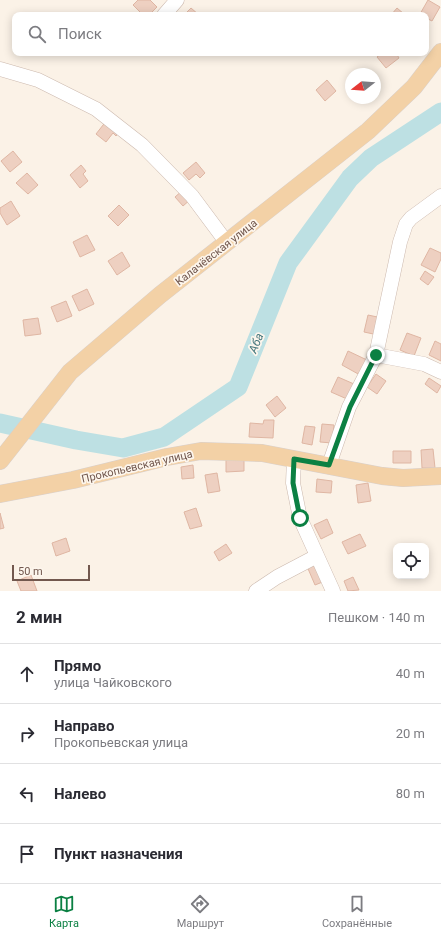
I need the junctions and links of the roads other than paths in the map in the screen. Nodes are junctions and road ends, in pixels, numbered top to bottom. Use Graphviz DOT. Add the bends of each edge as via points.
graph roads {
  1 [pos="177,0"];
  2 [pos="167,12"];
  3 [pos="441,52"];
  4 [pos="0,69"];
  5 [pos="441,196"];
  6 [pos="227,243"];
  7 [pos="376,355"];
  8 [pos="441,372"];
  9 [pos="3,456"];
  10 [pos="294,459"];
  11 [pos="329,465"];
  12 [pos="441,476"];
  13 [pos="0,494"];
  14 [pos="317,556"];
  15 [pos="256,591"];
  16 [pos="333,591"];
  1 -- 2 [label="street"];
  3 -- 6 [label="main road, Калачёвская улица" via="414,87 368,131"];
  4 -- 6 [label="street" via="38,80 96,109 142,145 192,196"];
  5 -- 7 [label="street" via="406,224"];
  6 -- 9 [label="main road, Калачёвская улица" via="160,295 70,372"];
  7 -- 8 [label="street" via="424,364"];
  7 -- 11 [label="street" via="350,407"];
  10 -- 11 [label="main road, Прокопьевская улица"];
  10 -- 13 [label="main road, Прокопьевская улица" via="262,453 201,451"];
  10 -- 14 [label="street" via="295,502"];
  11 -- 12 [label="main road, Прокопьевская улица" via="382,476"];
  14 -- 15 [label="street"];
  14 -- 16 [label="street"];
}
